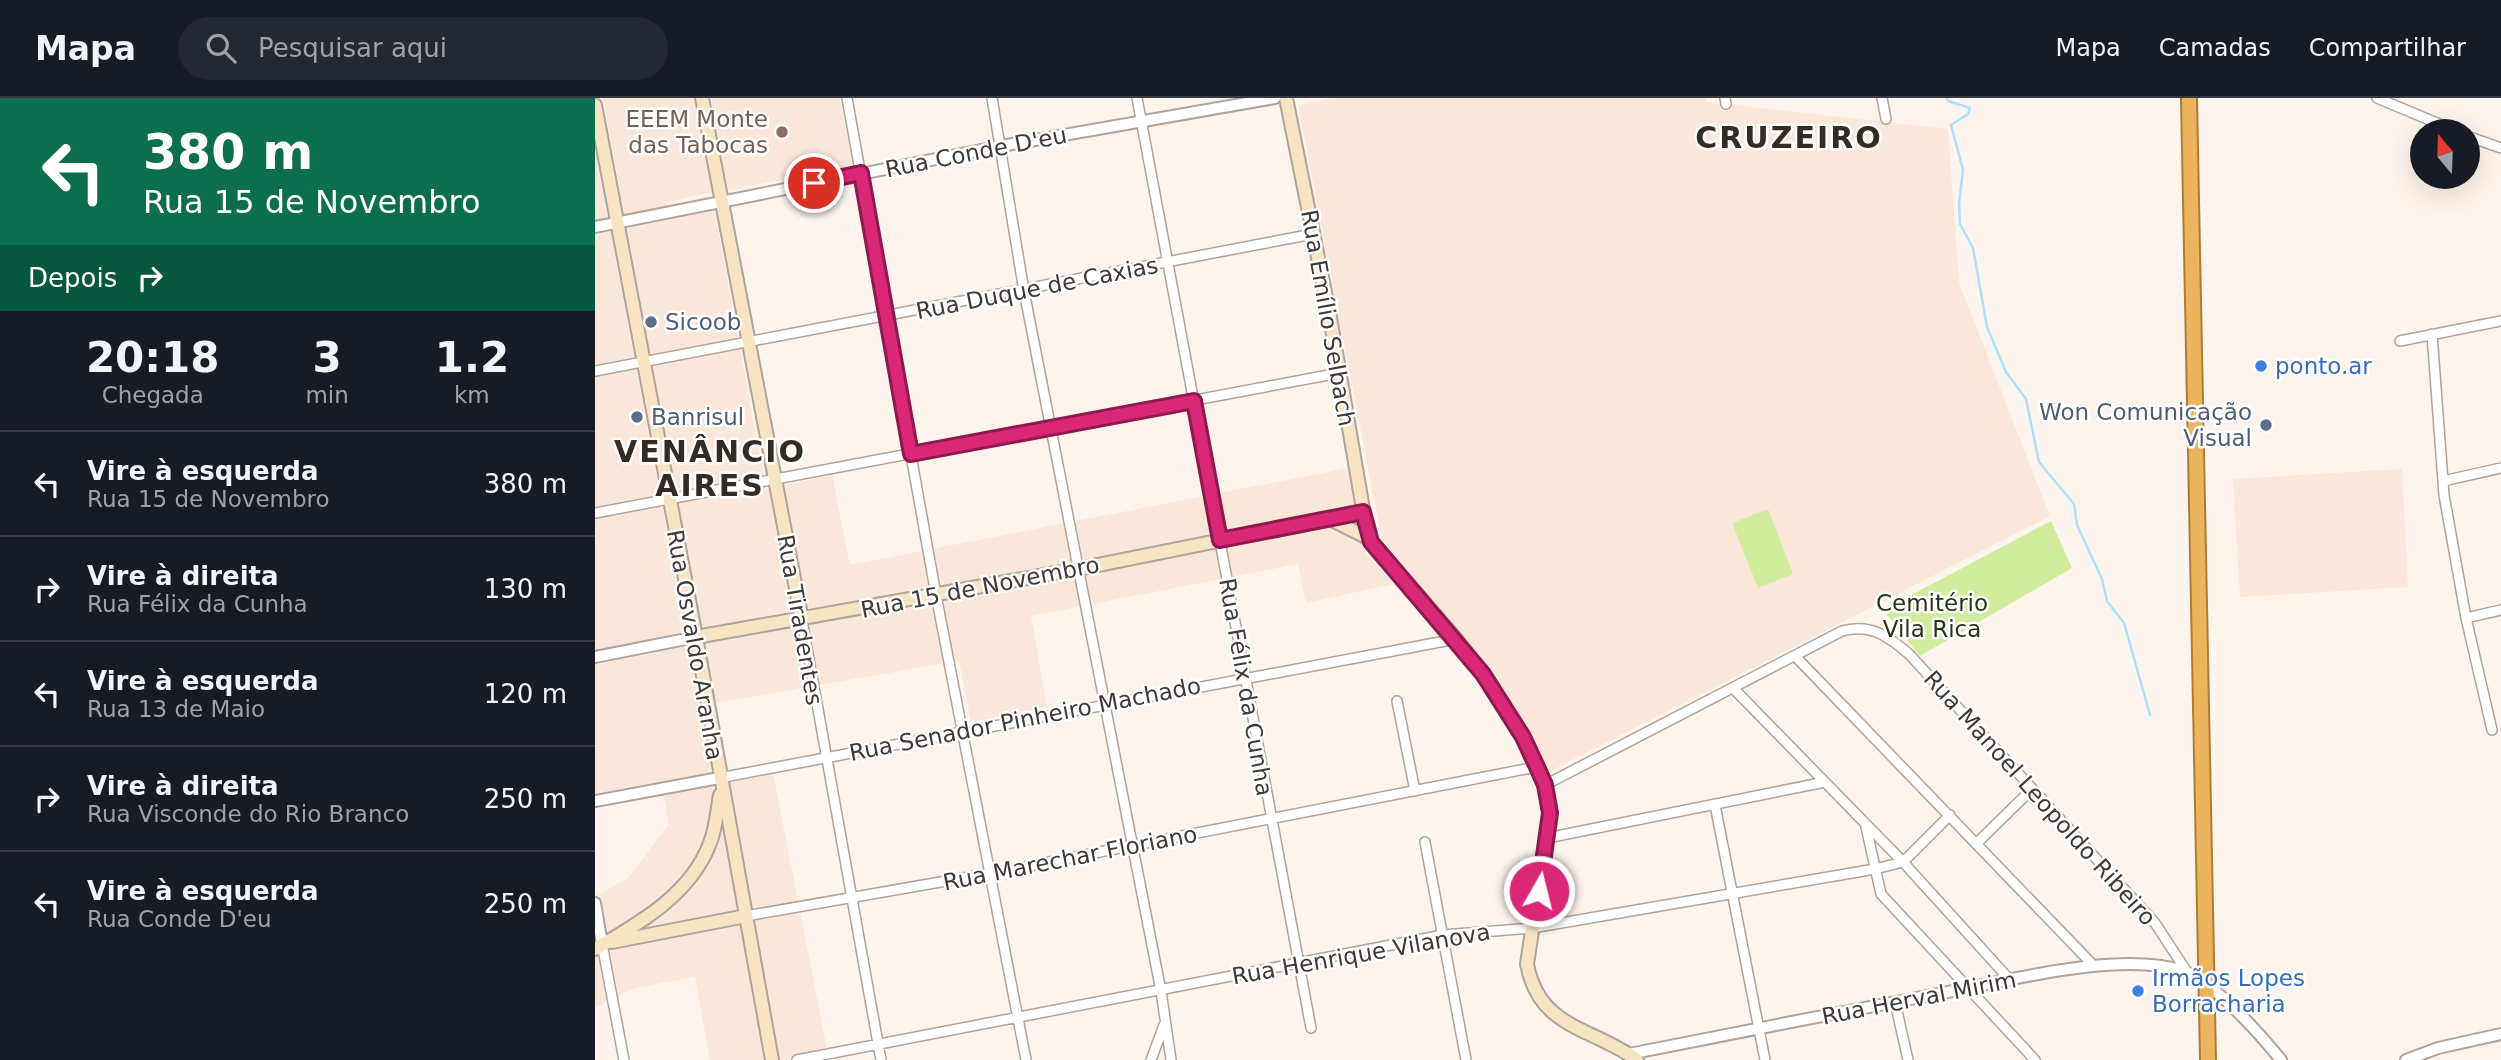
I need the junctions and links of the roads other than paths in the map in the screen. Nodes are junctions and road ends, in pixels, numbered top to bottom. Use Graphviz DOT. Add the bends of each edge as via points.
graph roads {
  1 [pos="702,98"];
  2 [pos="847,98"];
  3 [pos="992,98"];
  4 [pos="1137,98"];
  5 [pos="1275,98"];
  6 [pos="1286,98"];
  7 [pos="1882,98"];
  8 [pos="2189,98"];
  9 [pos="2377,98"];
  10 [pos="595,106"];
  11 [pos="1886,119"];
  12 [pos="2427,119"];
  13 [pos="1142,121"];
  14 [pos="2480,141"];
  15 [pos="1000,146"];
  16 [pos="2501,148"];
  17 [pos="861,173"];
  18 [pos="722,201"];
  19 [pos="617,223"];
  20 [pos="595,227"];
  21 [pos="1314,234"];
  22 [pos="1168,264"];
  23 [pos="1024,291"];
  24 [pos="886,317"];
  25 [pos="2501,321"];
  26 [pos="2432,334"];
  27 [pos="749,341"];
  28 [pos="2400,341"];
  29 [pos="644,362"];
  30 [pos="595,372"];
  31 [pos="1339,373"];
  32 [pos="1194,401"];
  33 [pos="1051,428"];
  34 [pos="911,454"];
  35 [pos="2501,468"];
  36 [pos="774,481"];
  37 [pos="2443,481"];
  38 [pos="669,499"];
  39 [pos="1363,512"];
  40 [pos="595,513"];
  41 [pos="1332,520"];
  42 [pos="1368,538"];
  43 [pos="1220,540"];
  44 [pos="1078,569"];
  45 [pos="936,595"];
  46 [pos="2501,610"];
  47 [pos="2466,618"];
  48 [pos="802,620"];
  49 [pos="696,637"];
  50 [pos="1456,639"];
  51 [pos="1795,656"];
  52 [pos="595,657"];
  53 [pos="1244,677"];
  54 [pos="1733,688"];
  55 [pos="1397,701"];
  56 [pos="1104,704"];
  57 [pos="2493,730"];
  58 [pos="963,731"];
  59 [pos="825,758"];
  60 [pos="1537,767"];
  61 [pos="1825,782"];
  62 [pos="720,783"];
  63 [pos="1545,785"];
  64 [pos="2032,789"];
  65 [pos="1415,791"];
  66 [pos="595,801"];
  67 [pos="1715,805"];
  68 [pos="1950,815"];
  69 [pos="1270,820"];
  70 [pos="1865,825"];
  71 [pos="729,826"];
  72 [pos="714,828"];
  73 [pos="1546,838"];
  74 [pos="1425,842"];
  75 [pos="1977,843"];
  76 [pos="1132,846"];
  77 [pos="1903,862"];
  78 [pos="1875,869"];
  79 [pos="992,873"];
  80 [pos="1732,895"];
  81 [pos="851,898"];
  82 [pos="595,903"];
  83 [pos="746,916"];
  84 [pos="1532,928"];
  85 [pos="1443,935"];
  86 [pos="599,947"];
  87 [pos="1297,963"];
  88 [pos="2094,966"];
  89 [pos="2187,972"];
  90 [pos="2010,980"];
  91 [pos="2206,986"];
  92 [pos="1969,988"];
  93 [pos="1160,991"];
  94 [pos="1895,1002"];
  95 [pos="1019,1017"];
  96 [pos="1165,1022"];
  97 [pos="1311,1028"];
  98 [pos="1758,1028"];
  99 [pos="2501,1034"];
  100 [pos="878,1043"];
  101 [pos="1633,1057"];
  102 [pos="624,1060"];
  103 [pos="772,1060"];
  104 [pos="797,1060"];
  105 [pos="881,1060"];
  106 [pos="1026,1060"];
  107 [pos="1151,1060"];
  108 [pos="1171,1060"];
  109 [pos="1466,1060"];
  110 [pos="1765,1060"];
  111 [pos="1908,1060"];
  112 [pos="2035,1060"];
  113 [pos="2208,1060"];
  114 [pos="2281,1060"];
  115 [pos="2406,1060"];
  1 -- 18 [label="main road, Rua Tiradentes"];
  2 -- 17 [label="street"];
  3 -- 15 [label="street"];
  4 -- 13 [label="street, Rua Félix da Cunha"];
  5 -- 13 [label="street, Rua Conde D'eu"];
  6 -- 21 [label="main road, Rua Emílio Selbach"];
  7 -- 11 [label="street"];
  8 -- 91 [label="highway"];
  9 -- 12 [label="street"];
  10 -- 19 [label="main road, Rua Osvaldo Aranha"];
  13 -- 15 [label="street, Rua Conde D'eu"];
  13 -- 22 [label="street, Rua Félix da Cunha"];
  14 -- 16 [label="street"];
  15 -- 17 [label="street, Rua Conde D'eu"];
  15 -- 23 [label="street"];
  17 -- 18 [label="street, Rua Conde D'eu"];
  17 -- 24 [label="street"];
  18 -- 19 [label="street, Rua Conde D'eu"];
  18 -- 27 [label="main road, Rua Tiradentes"];
  19 -- 20 [label="street, Rua Conde D'eu"];
  19 -- 29 [label="main road, Rua Osvaldo Aranha"];
  21 -- 22 [label="street, Rua Duque de Caxias"];
  21 -- 31 [label="main road, Rua Emílio Selbach"];
  22 -- 23 [label="street, Rua Duque de Caxias"];
  22 -- 32 [label="street, Rua Félix da Cunha"];
  23 -- 24 [label="street, Rua Duque de Caxias"];
  23 -- 33 [label="street"];
  24 -- 27 [label="street, Rua Duque de Caxias"];
  24 -- 34 [label="street"];
  25 -- 26 [label="street"];
  26 -- 28 [label="street"];
  26 -- 37 [label="street"];
  27 -- 29 [label="street, Rua Duque de Caxias"];
  27 -- 36 [label="main road, Rua Tiradentes"];
  29 -- 30 [label="street, Rua Duque de Caxias"];
  29 -- 38 [label="main road, Rua Osvaldo Aranha"];
  31 -- 32 [label="street"];
  31 -- 39 [label="main road, Rua Emílio Selbach"];
  32 -- 33 [label="street"];
  32 -- 43 [label="street, Rua Félix da Cunha"];
  33 -- 34 [label="street"];
  33 -- 44 [label="street"];
  34 -- 36 [label="street"];
  34 -- 45 [label="street"];
  35 -- 37 [label="street"];
  36 -- 38 [label="street"];
  36 -- 48 [label="main road, Rua Tiradentes"];
  37 -- 47 [label="street"];
  38 -- 40 [label="street"];
  38 -- 49 [label="main road, Rua Osvaldo Aranha"];
  39 -- 41 [label="main road, Rua 15 de Novembro"];
  39 -- 42 [label="main road, Rua Emílio Selbach"];
  41 -- 42 [label="main road"];
  41 -- 43 [label="main road, Rua 15 de Novembro"];
  42 -- 50 [label="main road"];
  43 -- 44 [label="main road, Rua 15 de Novembro"];
  43 -- 53 [label="street, Rua Félix da Cunha"];
  44 -- 45 [label="main road, Rua 15 de Novembro"];
  44 -- 56 [label="street"];
  45 -- 48 [label="main road, Rua 15 de Novembro"];
  45 -- 58 [label="street"];
  46 -- 47 [label="street"];
  47 -- 57 [label="street"];
  48 -- 49 [label="main road, Rua 15 de Novembro"];
  48 -- 59 [label="street, Rua Tiradentes"];
  49 -- 52 [label="street, Rua 15 de Novembro"];
  49 -- 62 [label="main road, Rua Osvaldo Aranha"];
  50 -- 53 [label="street, Rua Senador Pinheiro Machado"];
  50 -- 60 [label="main road" via="1523,737"];
  51 -- 54 [label="street, Rua Manoel Leopoldo Ribeiro"];
  51 -- 64 [label="street, Rua Manoel Leopoldo Ribeiro" via="1856,627 1890,638"];
  51 -- 68 [label="street"];
  53 -- 56 [label="street, Rua Senador Pinheiro Machado"];
  53 -- 69 [label="street, Rua Félix da Cunha"];
  54 -- 61 [label="street"];
  54 -- 63 [label="street, Rua Manoel Leopoldo Ribeiro"];
  55 -- 65 [label="street"];
  56 -- 58 [label="street, Rua Senador Pinheiro Machado"];
  56 -- 76 [label="street"];
  58 -- 59 [label="street, Rua Senador Pinheiro Machado"];
  58 -- 79 [label="street"];
  59 -- 62 [label="street, Rua Senador Pinheiro Machado"];
  59 -- 81 [label="street, Rua Tiradentes"];
  60 -- 63 [label="main road"];
  60 -- 65 [label="street, Rua Marechar Floriano"];
  61 -- 67 [label="street"];
  61 -- 70 [label="street"];
  62 -- 66 [label="street, Rua Senador Pinheiro Machado"];
  62 -- 71 [label="main road, Rua Osvaldo Aranha"];
  62 -- 72 [label="main road"];
  63 -- 73 [label="main road" via="1550,813"];
  64 -- 75 [label="street"];
  64 -- 89 [label="street, Rua Manoel Leopoldo Ribeiro" via="2155,923"];
  65 -- 69 [label="street, Rua Marechar Floriano"];
  67 -- 73 [label="street"];
  67 -- 80 [label="street"];
  68 -- 75 [label="street"];
  68 -- 77 [label="street"];
  69 -- 76 [label="street, Rua Marechar Floriano"];
  69 -- 87 [label="street, Rua Félix da Cunha"];
  70 -- 77 [label="street"];
  70 -- 78 [label="street"];
  71 -- 72 [label="main road"];
  71 -- 83 [label="main road, Rua Osvaldo Aranha"];
  72 -- 86 [label="main road" via="698,867 681,890"];
  73 -- 84 [label="main road"];
  74 -- 85 [label="street"];
  75 -- 88 [label="street"];
  76 -- 79 [label="street, Rua Marechar Floriano"];
  76 -- 93 [label="street"];
  77 -- 78 [label="street, Rua Henrique Vilanova"];
  77 -- 90 [label="street"];
  78 -- 80 [label="street, Rua Henrique Vilanova"];
  78 -- 92 [label="street" via="1881,894 1896,913"];
  79 -- 81 [label="street, Rua Marechar Floriano"];
  79 -- 95 [label="street"];
  80 -- 84 [label="street, Rua Henrique Vilanova"];
  80 -- 98 [label="street"];
  81 -- 83 [label="street, Rua Marechar Floriano"];
  81 -- 100 [label="street, Rua Tiradentes"];
  82 -- 86 [label="street"];
  83 -- 86 [label="main road, Rua Marechar Floriano"];
  83 -- 103 [label="main road, Rua Osvaldo Aranha"];
  84 -- 85 [label="street, Rua Henrique Vilanova"];
  84 -- 101 [label="main road" via="1527,964 1541,1002 1561,1020"];
  85 -- 87 [label="street, Rua Henrique Vilanova"];
  85 -- 109 [label="street"];
  86 -- 102 [label="street"];
  87 -- 93 [label="street, Rua Henrique Vilanova"];
  87 -- 97 [label="street, Rua Félix da Cunha"];
  88 -- 89 [label="street, Rua Herval Mirim" via="2134,965"];
  88 -- 90 [label="street, Rua Herval Mirim"];
  89 -- 91 [label="street, Rua Herval Mirim"];
  90 -- 92 [label="street, Rua Herval Mirim"];
  91 -- 113 [label="highway"];
  91 -- 114 [label="street, Rua Herval Mirim"];
  92 -- 94 [label="street, Rua Herval Mirim"];
  92 -- 112 [label="street"];
  93 -- 95 [label="street, Rua Henrique Vilanova"];
  93 -- 96 [label="street"];
  94 -- 98 [label="street, Rua Herval Mirim"];
  94 -- 111 [label="street"];
  95 -- 100 [label="street, Rua Henrique Vilanova"];
  95 -- 106 [label="street"];
  96 -- 107 [label="street"];
  96 -- 108 [label="street"];
  98 -- 101 [label="street, Rua Herval Mirim"];
  98 -- 110 [label="street"];
  99 -- 115 [label="street"];
  100 -- 104 [label="street, Rua Henrique Vilanova"];
  100 -- 105 [label="street, Rua Tiradentes"];
}
